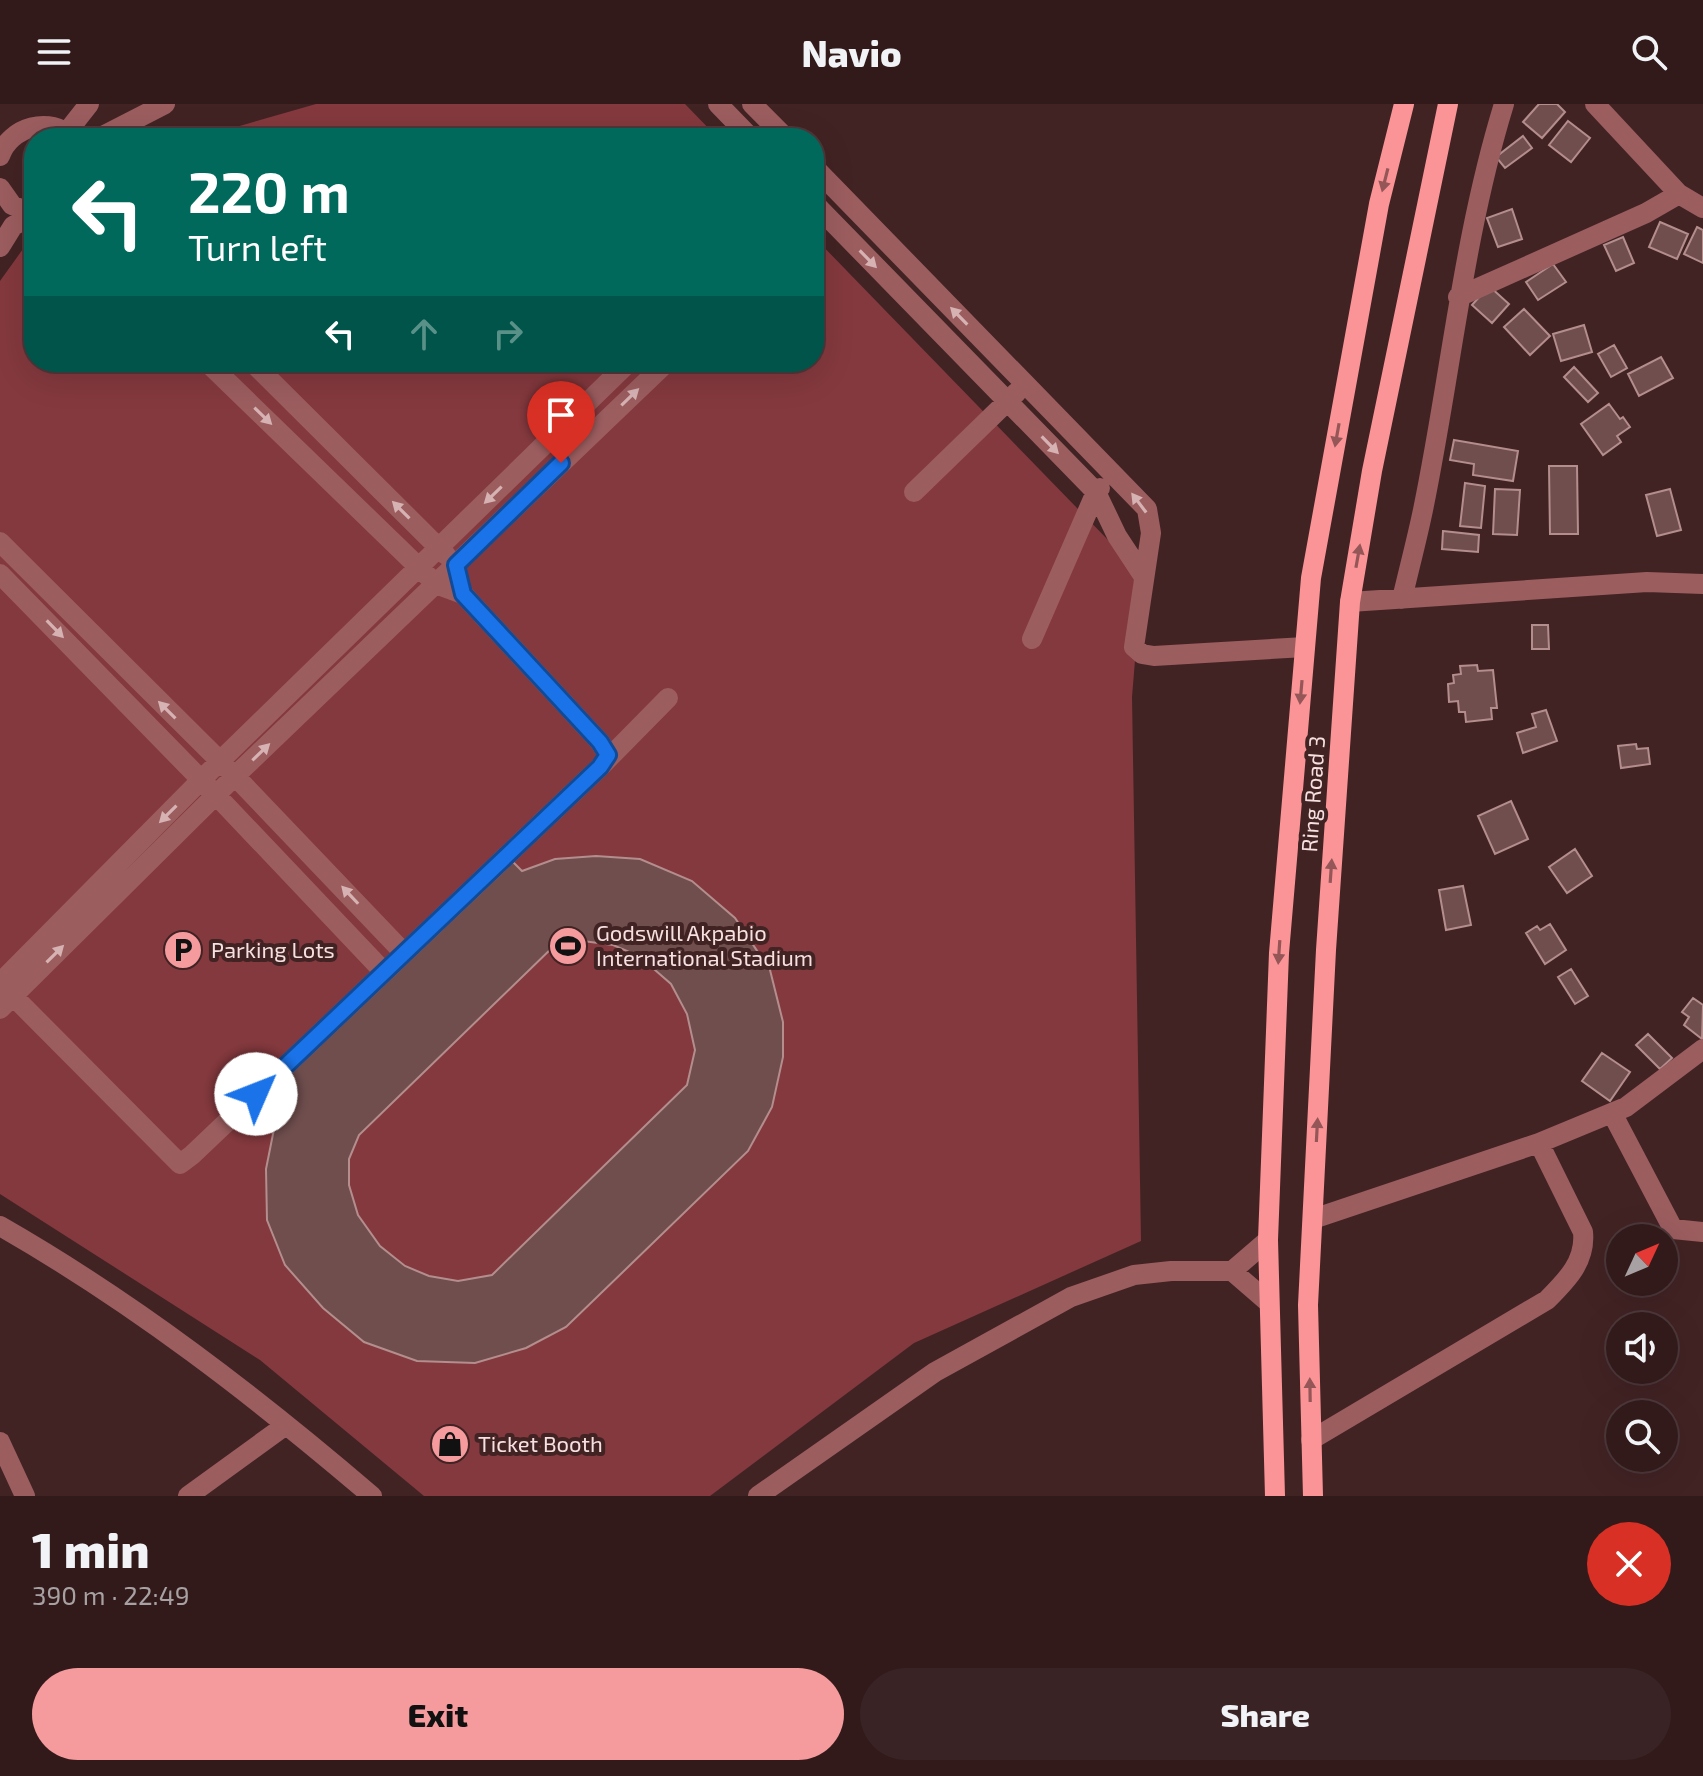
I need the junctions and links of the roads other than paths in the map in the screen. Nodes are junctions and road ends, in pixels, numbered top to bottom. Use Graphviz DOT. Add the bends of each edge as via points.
graph roads {
  1 [pos="89,104"];
  2 [pos="165,104"];
  3 [pos="718,104"];
  4 [pos="752,104"];
  5 [pos="1404,104"];
  6 [pos="1448,104"];
  7 [pos="1504,104"];
  8 [pos="1601,107"];
  9 [pos="30,128"];
  10 [pos="49,128"];
  11 [pos="74,128"];
  12 [pos="118,128"];
  13 [pos="741,128"];
  14 [pos="776,128"];
  15 [pos="24,130"];
  16 [pos="0,156"];
  17 [pos="824,180"];
  18 [pos="0,188"];
  19 [pos="841,194"];
  20 [pos="1679,194"];
  21 [pos="824,207"];
  22 [pos="1703,208"];
  23 [pos="24,211"];
  24 [pos="824,219"];
  25 [pos="24,220"];
  26 [pos="0,247"];
  27 [pos="1458,297"];
  28 [pos="217,372"];
  29 [pos="262,372"];
  30 [pos="619,372"];
  31 [pos="657,372"];
  32 [pos="1026,384"];
  33 [pos="1007,401"];
  34 [pos="1115,475"];
  35 [pos="914,492"];
  36 [pos="1096,492"];
  37 [pos="0,542"];
  38 [pos="439,548"];
  39 [pos="456,565"];
  40 [pos="418,568"];
  41 [pos="0,574"];
  42 [pos="1144,577"];
  43 [pos="436,584"];
  44 [pos="1703,584"];
  45 [pos="463,594"];
  46 [pos="1402,599"];
  47 [pos="1350,602"];
  48 [pos="1032,639"];
  49 [pos="1305,647"];
  50 [pos="668,698"];
  51 [pos="608,755"];
  52 [pos="219,762"];
  53 [pos="235,776"];
  54 [pos="202,780"];
  55 [pos="216,795"];
  56 [pos="315,859"];
  57 [pos="296,879"];
  58 [pos="403,952"];
  59 [pos="383,971"];
  60 [pos="3,995"];
  61 [pos="1703,1049"];
  62 [pos="1612,1113"];
  63 [pos="1539,1143"];
  64 [pos="1313,1219"];
  65 [pos="0,1226"];
  66 [pos="1703,1232"];
  67 [pos="1268,1240"];
  68 [pos="1232,1271"];
  69 [pos="1269,1303"];
  70 [pos="286,1425"];
  71 [pos="1311,1440"];
  72 [pos="0,1442"];
  73 [pos="25,1496"];
  74 [pos="188,1496"];
  75 [pos="372,1496"];
  76 [pos="758,1496"];
  77 [pos="1275,1496"];
  78 [pos="1313,1496"];
  1 -- 11 [label="street"];
  2 -- 12 [label="street"];
  3 -- 13 [label="street"];
  4 -- 14 [label="street"];
  5 -- 49 [label="main road, Ring Road 3, one-way" via="1379,204 1311,578"];
  47 -- 6 [label="main road, Ring Road 3, one-way"];
  7 -- 27 [label="street"];
  8 -- 20 [label="street"];
  9 -- 10 [label="street"];
  15 -- 16 [label="street"];
  17 -- 19 [label="street"];
  18 -- 23 [label="street" via="12,205"];
  19 -- 21 [label="street"];
  32 -- 19 [label="street, one-way"];
  20 -- 22 [label="street"];
  20 -- 27 [label="street"];
  24 -- 33 [label="street, one-way"];
  25 -- 26 [label="street" via="13,226"];
  27 -- 46 [label="street" via="1423,509"];
  28 -- 40 [label="street, one-way"];
  38 -- 29 [label="street, one-way"];
  30 -- 38 [label="street, one-way"];
  39 -- 31 [label="street, one-way"];
  32 -- 33 [label="street"];
  32 -- 34 [label="street"];
  33 -- 35 [label="street"];
  33 -- 36 [label="street, one-way"];
  34 -- 36 [label="street"];
  42 -- 34 [label="street, one-way" via="1151,533 1147,509"];
  36 -- 42 [label="street"];
  36 -- 48 [label="street"];
  52 -- 37 [label="street, one-way"];
  38 -- 39 [label="street"];
  38 -- 40 [label="street"];
  39 -- 43 [label="street"];
  39 -- 45 [label="street"];
  40 -- 43 [label="street"];
  40 -- 52 [label="street"];
  41 -- 54 [label="street, one-way"];
  42 -- 49 [label="street" via="1134,647 1142,654"];
  43 -- 45 [label="street"];
  53 -- 43 [label="street, one-way"];
  44 -- 46 [label="street" via="1647,582"];
  45 -- 51 [label="street"];
  46 -- 47 [label="street"];
  64 -- 47 [label="main road, Ring Road 3, one-way"];
  49 -- 67 [label="main road, Ring Road 3, one-way" via="1279,953"];
  50 -- 51 [label="street"];
  51 -- 58 [label="street"];
  52 -- 53 [label="street"];
  52 -- 54 [label="street"];
  53 -- 55 [label="street"];
  53 -- 56 [label="street"];
  54 -- 55 [label="street"];
  54 -- 60 [label="street, one-way"];
  55 -- 57 [label="street"];
  60 -- 55 [label="street, one-way"];
  56 -- 57 [label="street"];
  58 -- 56 [label="street, one-way"];
  57 -- 59 [label="street"];
  58 -- 59 [label="street"];
  59 -- 60 [label="street" via="180,1164"];
  61 -- 62 [label="street"];
  62 -- 63 [label="street"];
  62 -- 66 [label="street" via="1673,1229"];
  63 -- 64 [label="street"];
  63 -- 71 [label="street" via="1583,1232 1585,1248 1570,1277 1547,1300"];
  71 -- 64 [label="main road, Ring Road 3, one-way" via="1308,1305"];
  65 -- 70 [label="street" via="149,1320"];
  67 -- 68 [label="street"];
  67 -- 69 [label="main road, Ring Road 3"];
  68 -- 69 [label="street"];
  68 -- 76 [label="street" via="1134,1275 1071,1297 935,1372"];
  69 -- 77 [label="main road, Ring Road 3"];
  70 -- 74 [label="street"];
  70 -- 75 [label="street"];
  71 -- 78 [label="main road, Ring Road 3"];
  72 -- 73 [label="street"];
}
